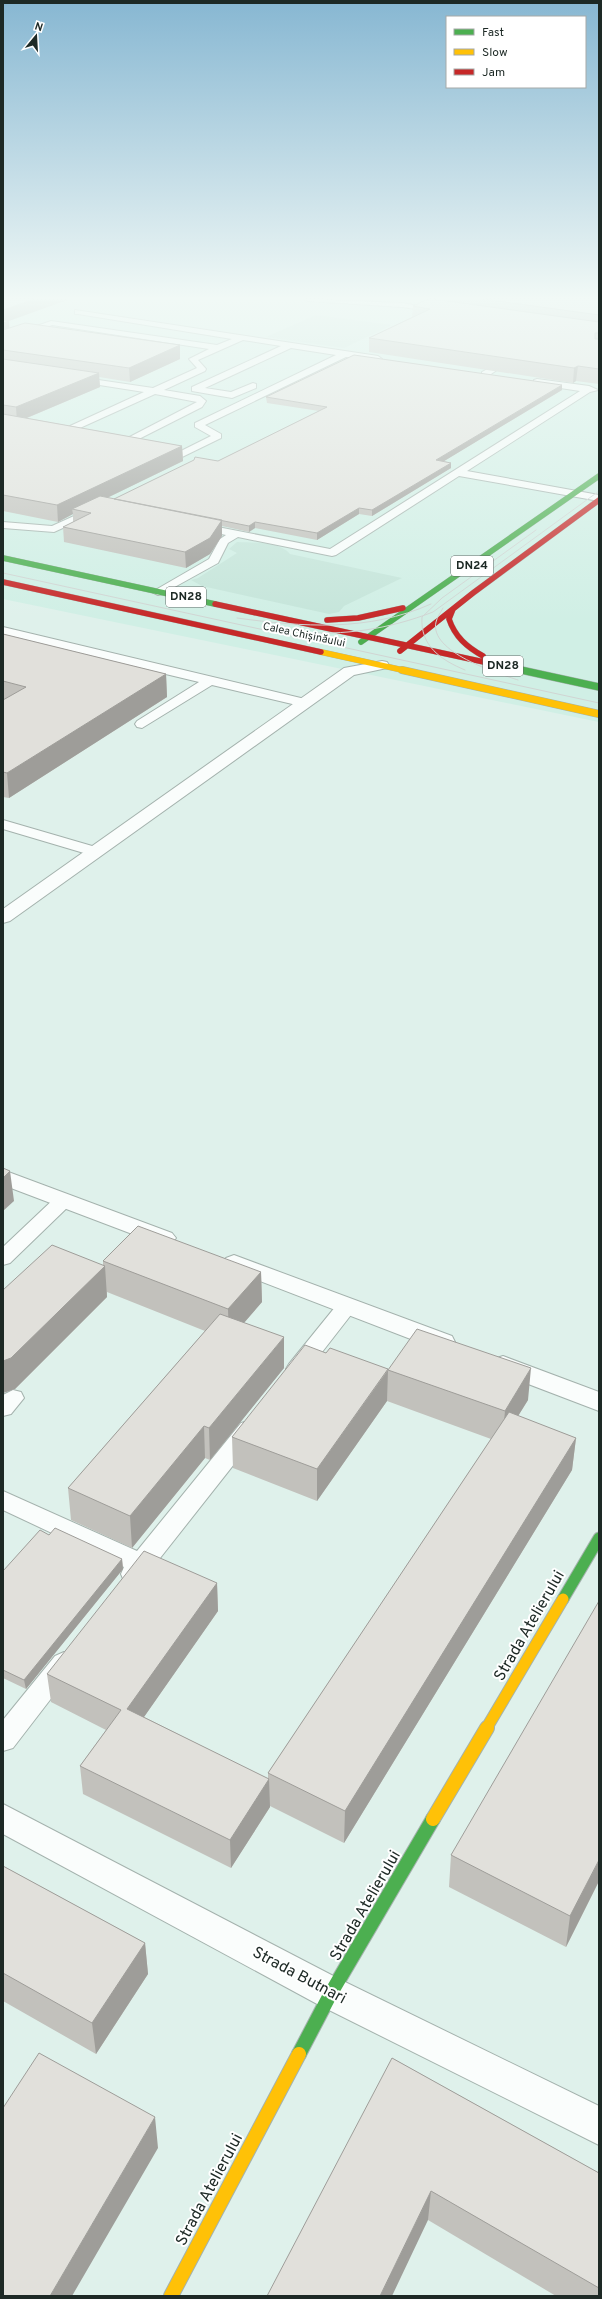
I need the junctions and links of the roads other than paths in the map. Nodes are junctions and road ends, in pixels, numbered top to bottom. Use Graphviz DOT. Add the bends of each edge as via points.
graph roads {
  1 [pos="119,406"];
  2 [pos="196,406"];
  3 [pos="237,406"];
  4 [pos="568,406"];
  5 [pos="75,436"];
  6 [pos="136,447"];
  7 [pos="191,462"];
  8 [pos="459,473"];
  9 [pos="599,476"];
  10 [pos="574,494"];
  11 [pos="599,499"];
  12 [pos="105,506"];
  13 [pos="185,524"];
  14 [pos="3,525"];
  15 [pos="236,534"];
  16 [pos="3,558"];
  17 [pos="3,582"];
  18 [pos="158,592"];
  19 [pos="421,601"];
  20 [pos="454,609"];
  21 [pos="261,613"];
  22 [pos="3,631"];
  23 [pos="369,636"];
  24 [pos="407,645"];
  25 [pos="340,656"];
  26 [pos="382,665"];
  27 [pos="500,665"];
  28 [pos="349,671"];
  29 [pos="210,680"];
  30 [pos="599,687"];
  31 [pos="305,703"];
  32 [pos="599,714"];
  33 [pos="142,724"];
  34 [pos="3,824"];
  35 [pos="94,851"];
  36 [pos="3,917"];
  37 [pos="3,1177"];
  38 [pos="64,1200"];
  39 [pos="183,1245"];
  40 [pos="213,1256"];
  41 [pos="3,1258"];
  42 [pos="347,1306"];
  43 [pos="283,1385"];
  44 [pos="599,1402"];
  45 [pos="264,1410"];
  46 [pos="3,1500"];
  47 [pos="599,1538"];
  48 [pos="141,1564"];
  49 [pos="118,1594"];
  50 [pos="79,1643"];
  51 [pos="3,1740"];
  52 [pos="3,1818"];
  53 [pos="332,1994"];
  54 [pos="599,2126"];
  55 [pos="171,2296"];
  1 -- 5 [label="lane" via="56,433"];
  2 -- 6 [label="lane" via="118,444"];
  3 -- 7 [label="lane" via="198,425 218,436 176,455 189,457"];
  4 -- 8 [label="lane"];
  8 -- 10 [label="lane"];
  8 -- 15 [label="lane" via="332,553"];
  9 -- 10 [label="main road, DN24"];
  10 -- 11 [label="lane"];
  10 -- 19 [label="main road, DN24"];
  11 -- 20 [label="main road, DN24"];
  12 -- 14 [label="lane" via="54,529"];
  13 -- 15 [label="lane"];
  15 -- 18 [label="lane" via="224,541 214,562"];
  16 -- 18 [label="main road, Calea Chișinăului / DN28"];
  17 -- 25 [label="main road, Calea Chișinăului / DN28"];
  18 -- 21 [label="main road, Calea Chișinăului / DN28"];
  19 -- 21 [label="main road" via="379,614 336,620 312,620"];
  19 -- 23 [label="main road, DN24"];
  20 -- 24 [label="main road, DN24"];
  20 -- 27 [label="main road" via="449,619 455,636 461,643"];
  21 -- 23 [label="main road, Calea Chișinăului / DN28"];
  22 -- 29 [label="lane"];
  23 -- 24 [label="main road, Calea Chișinăului / DN28"];
  23 -- 25 [label="main road, DN24"];
  24 -- 26 [label="main road, DN24"];
  24 -- 27 [label="main road, Calea Chișinăului / DN28"];
  25 -- 26 [label="main road, Calea Chișinăului / DN28"];
  25 -- 28 [label="street"];
  26 -- 28 [label="street"];
  26 -- 32 [label="main road, Calea Chișinăului / DN28"];
  27 -- 30 [label="main road, Calea Chișinăului / DN28"];
  28 -- 31 [label="street"];
  29 -- 31 [label="lane"];
  29 -- 33 [label="lane"];
  31 -- 35 [label="street"];
  34 -- 35 [label="lane"];
  35 -- 36 [label="street"];
  37 -- 38 [label="street"];
  38 -- 39 [label="street"];
  38 -- 41 [label="lane"];
  40 -- 42 [label="street"];
  42 -- 43 [label="lane"];
  42 -- 44 [label="street"];
  45 -- 48 [label="lane"];
  46 -- 48 [label="lane"];
  47 -- 53 [label="main road, Strada Atelierului"];
  48 -- 49 [label="lane"];
  50 -- 51 [label="lane"];
  52 -- 53 [label="street, Strada Butnari"];
  53 -- 54 [label="street, Strada Butnari"];
  53 -- 55 [label="main road, Strada Atelierului"];
}
